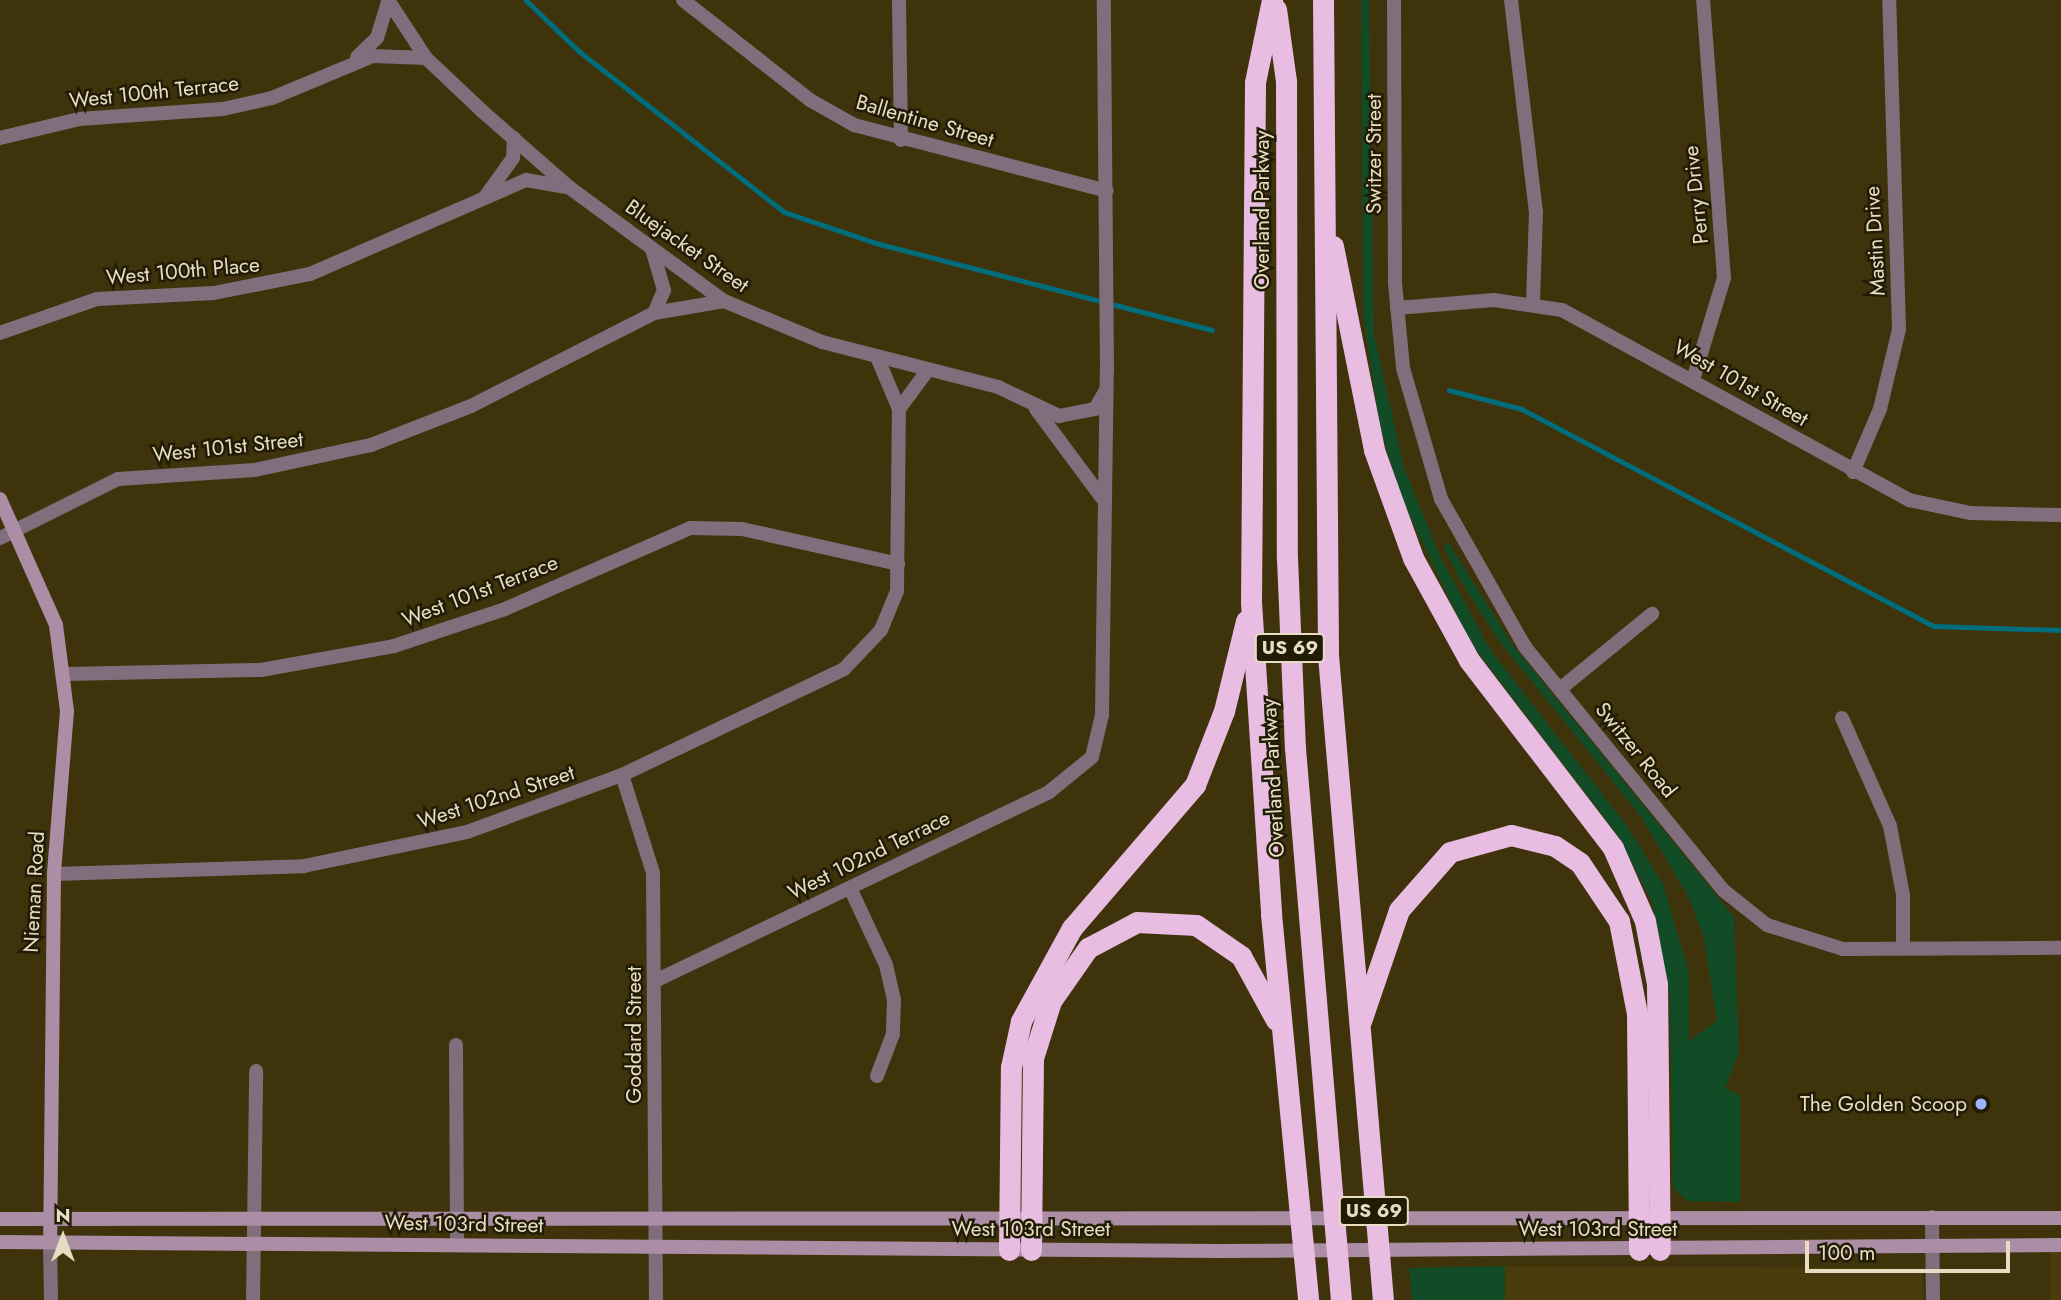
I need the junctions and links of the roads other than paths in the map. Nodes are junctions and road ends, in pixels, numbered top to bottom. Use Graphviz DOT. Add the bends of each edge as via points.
graph roads {
  1 [pos="388,0"];
  2 [pos="683,0"];
  3 [pos="899,0"];
  4 [pos="1104,0"];
  5 [pos="1274,0"];
  6 [pos="1323,0"];
  7 [pos="1394,0"];
  8 [pos="1511,0"];
  9 [pos="1703,0"];
  10 [pos="1889,0"];
  11 [pos="426,58"];
  12 [pos="348,64"];
  13 [pos="0,138"];
  14 [pos="514,138"];
  15 [pos="901,140"];
  16 [pos="570,188"];
  17 [pos="1107,191"];
  18 [pos="1324,197"];
  19 [pos="484,198"];
  20 [pos="652,249"];
  21 [pos="724,301"];
  22 [pos="1533,304"];
  23 [pos="1397,308"];
  24 [pos="654,313"];
  25 [pos="0,333"];
  26 [pos="877,357"];
  27 [pos="928,370"];
  28 [pos="1693,380"];
  29 [pos="1107,388"];
  30 [pos="899,409"];
  31 [pos="1036,409"];
  32 [pos="1853,472"];
  33 [pos="1102,498"];
  34 [pos="0,499"];
  35 [pos="2061,514"];
  36 [pos="16,530"];
  37 [pos="0,538"];
  38 [pos="898,564"];
  39 [pos="1251,602"];
  40 [pos="1651,614"];
  41 [pos="64,674"];
  42 [pos="1560,689"];
  43 [pos="1842,718"];
  44 [pos="622,775"];
  45 [pos="54,874"];
  46 [pos="850,888"];
  47 [pos="1903,948"];
  48 [pos="2061,948"];
  49 [pos="655,981"];
  50 [pos="1357,1033"];
  51 [pos="1283,1034"];
  52 [pos="456,1045"];
  53 [pos="256,1072"];
  54 [pos="877,1076"];
  55 [pos="1932,1217"];
  56 [pos="2061,1218"];
  57 [pos="0,1219"];
  58 [pos="50,1219"];
  59 [pos="257,1219"];
  60 [pos="457,1221"];
  61 [pos="1009,1221"];
  62 [pos="1649,1221"];
  63 [pos="654,1222"];
  64 [pos="1031,1222"];
  65 [pos="0,1242"];
  66 [pos="50,1242"];
  67 [pos="255,1243"];
  68 [pos="457,1244"];
  69 [pos="2061,1245"];
  70 [pos="654,1249"];
  71 [pos="1009,1250"];
  72 [pos="1031,1250"];
  73 [pos="1649,1250"];
  74 [pos="1933,1250"];
  75 [pos="51,1300"];
  76 [pos="253,1300"];
  77 [pos="656,1300"];
  78 [pos="1308,1300"];
  79 [pos="1341,1300"];
  80 [pos="1383,1300"];
  81 [pos="1933,1300"];
  1 -- 11 [label="street, Bluejacket Street"];
  1 -- 12 [label="street, West 100th Terrace" via="377,38"];
  2 -- 15 [label="street, Ballentine Street" via="821,108"];
  3 -- 15 [label="street"];
  4 -- 17 [label="street"];
  5 -- 39 [label="highway" via="1255,82"];
  5 -- 79 [label="highway, Overland Parkway / US 69" via="1286,81 1293,722"];
  6 -- 18 [label="highway, US 69"];
  7 -- 23 [label="street, Switzer Street"];
  8 -- 22 [label="street" via="1538,236"];
  9 -- 28 [label="street, Perry Drive" via="1724,278"];
  10 -- 32 [label="street, Mastin Drive" via="1899,329 1883,400"];
  11 -- 12 [label="street, West 100th Terrace" via="387,54"];
  11 -- 14 [label="street, Bluejacket Street"];
  12 -- 13 [label="street, West 100th Terrace" via="250,104 79,119"];
  14 -- 16 [label="street, Bluejacket Street"];
  14 -- 19 [label="street, West 100th Place" via="513,158"];
  15 -- 17 [label="street, Ballentine Street"];
  16 -- 19 [label="street, West 100th Place" via="526,180"];
  16 -- 20 [label="street, Bluejacket Street"];
  17 -- 29 [label="street"];
  18 -- 50 [label="highway, US 69" via="1328,655"];
  18 -- 62 [label="highway" via="1365,413 1398,525 1449,629 1597,823 1627,872 1645,921 1657,984"];
  19 -- 25 [label="street, West 100th Place" via="368,254 310,274 214,293 97,299"];
  20 -- 21 [label="street, Bluejacket Street"];
  20 -- 24 [label="street" via="664,290"];
  21 -- 24 [label="street, West 101st Street"];
  21 -- 26 [label="street, Bluejacket Street" via="791,331"];
  22 -- 23 [label="street, West 101st Street" via="1494,300"];
  22 -- 28 [label="street, West 101st Street" via="1589,321"];
  23 -- 42 [label="street, Switzer Road" via="1413,415 1441,499 1495,603"];
  24 -- 36 [label="street, West 101st Street" via="421,428 278,466 118,479"];
  26 -- 27 [label="street, Bluejacket Street"];
  26 -- 30 [label="street"];
  27 -- 30 [label="street"];
  27 -- 31 [label="street, Bluejacket Street" via="998,387"];
  28 -- 32 [label="street, West 101st Street"];
  29 -- 31 [label="street, Bluejacket Street" via="1095,409 1080,416"];
  29 -- 33 [label="street"];
  30 -- 38 [label="street, West 102nd Street"];
  31 -- 33 [label="street, Bluejacket Street"];
  32 -- 35 [label="street, West 101st Street" via="1943,510"];
  33 -- 46 [label="street, West 102nd Terrace" via="1101,726 1092,757 1057,788"];
  34 -- 36 [label="main road, Nieman Road"];
  36 -- 37 [label="street, West 101st Street"];
  36 -- 41 [label="main road, Nieman Road" via="47,596"];
  38 -- 41 [label="street, West 101st Terrace" via="742,529 690,528 505,609 394,646 261,670"];
  38 -- 44 [label="street, West 102nd Street" via="887,619 849,664"];
  39 -- 51 [label="highway"];
  39 -- 61 [label="highway" via="1224,711 1195,785 1072,928 1021,1021 1011,1066"];
  40 -- 42 [label="street"];
  41 -- 45 [label="main road, Nieman Road"];
  42 -- 47 [label="street, Switzer Road" via="1747,912 1812,943"];
  43 -- 47 [label="street" via="1890,826 1900,873"];
  44 -- 45 [label="street, West 102nd Street" via="467,832 348,859 251,871"];
  44 -- 49 [label="street, Goddard Street" via="653,873"];
  45 -- 58 [label="main road, Nieman Road"];
  46 -- 49 [label="street, West 102nd Terrace"];
  46 -- 54 [label="street" via="886,965 894,1000 893,1034"];
  47 -- 48 [label="street, Switzer Road"];
  49 -- 63 [label="street, Goddard Street"];
  50 -- 62 [label="highway" via="1386,937 1436,863 1462,845 1497,836 1525,837 1568,854 1608,897 1628,953 1637,1014"];
  50 -- 80 [label="highway, US 69"];
  51 -- 64 [label="highway" via="1252,969 1214,934 1181,921 1152,920 1102,936 1061,982 1038,1038"];
  51 -- 78 [label="highway"];
  52 -- 60 [label="street"];
  53 -- 59 [label="street"];
  55 -- 56 [label="main road, West 103rd Street"];
  55 -- 62 [label="main road, West 103rd Street"];
  55 -- 74 [label="street"];
  57 -- 58 [label="main road, West 103rd Street"];
  58 -- 59 [label="main road, West 103rd Street"];
  58 -- 66 [label="main road, Nieman Road"];
  59 -- 60 [label="main road, West 103rd Street"];
  59 -- 67 [label="street"];
  60 -- 63 [label="main road, West 103rd Street"];
  60 -- 68 [label="street"];
  61 -- 63 [label="main road, West 103rd Street"];
  61 -- 64 [label="main road, West 103rd Street"];
  61 -- 71 [label="highway"];
  62 -- 64 [label="main road, West 103rd Street"];
  62 -- 73 [label="highway"];
  63 -- 70 [label="street, Goddard Street"];
  64 -- 72 [label="highway"];
  65 -- 66 [label="main road, West 103rd Street"];
  66 -- 67 [label="main road, West 103rd Street"];
  66 -- 75 [label="street, Nieman Road"];
  67 -- 68 [label="main road, West 103rd Street"];
  67 -- 76 [label="street"];
  68 -- 70 [label="main road, West 103rd Street"];
  69 -- 74 [label="main road, West 103rd Street"];
  70 -- 71 [label="main road, West 103rd Street"];
  70 -- 77 [label="street, Goddard Street"];
  71 -- 72 [label="main road, West 103rd Street"];
  72 -- 73 [label="main road, West 103rd Street"];
  73 -- 74 [label="main road, West 103rd Street"];
  74 -- 81 [label="street"];
}
